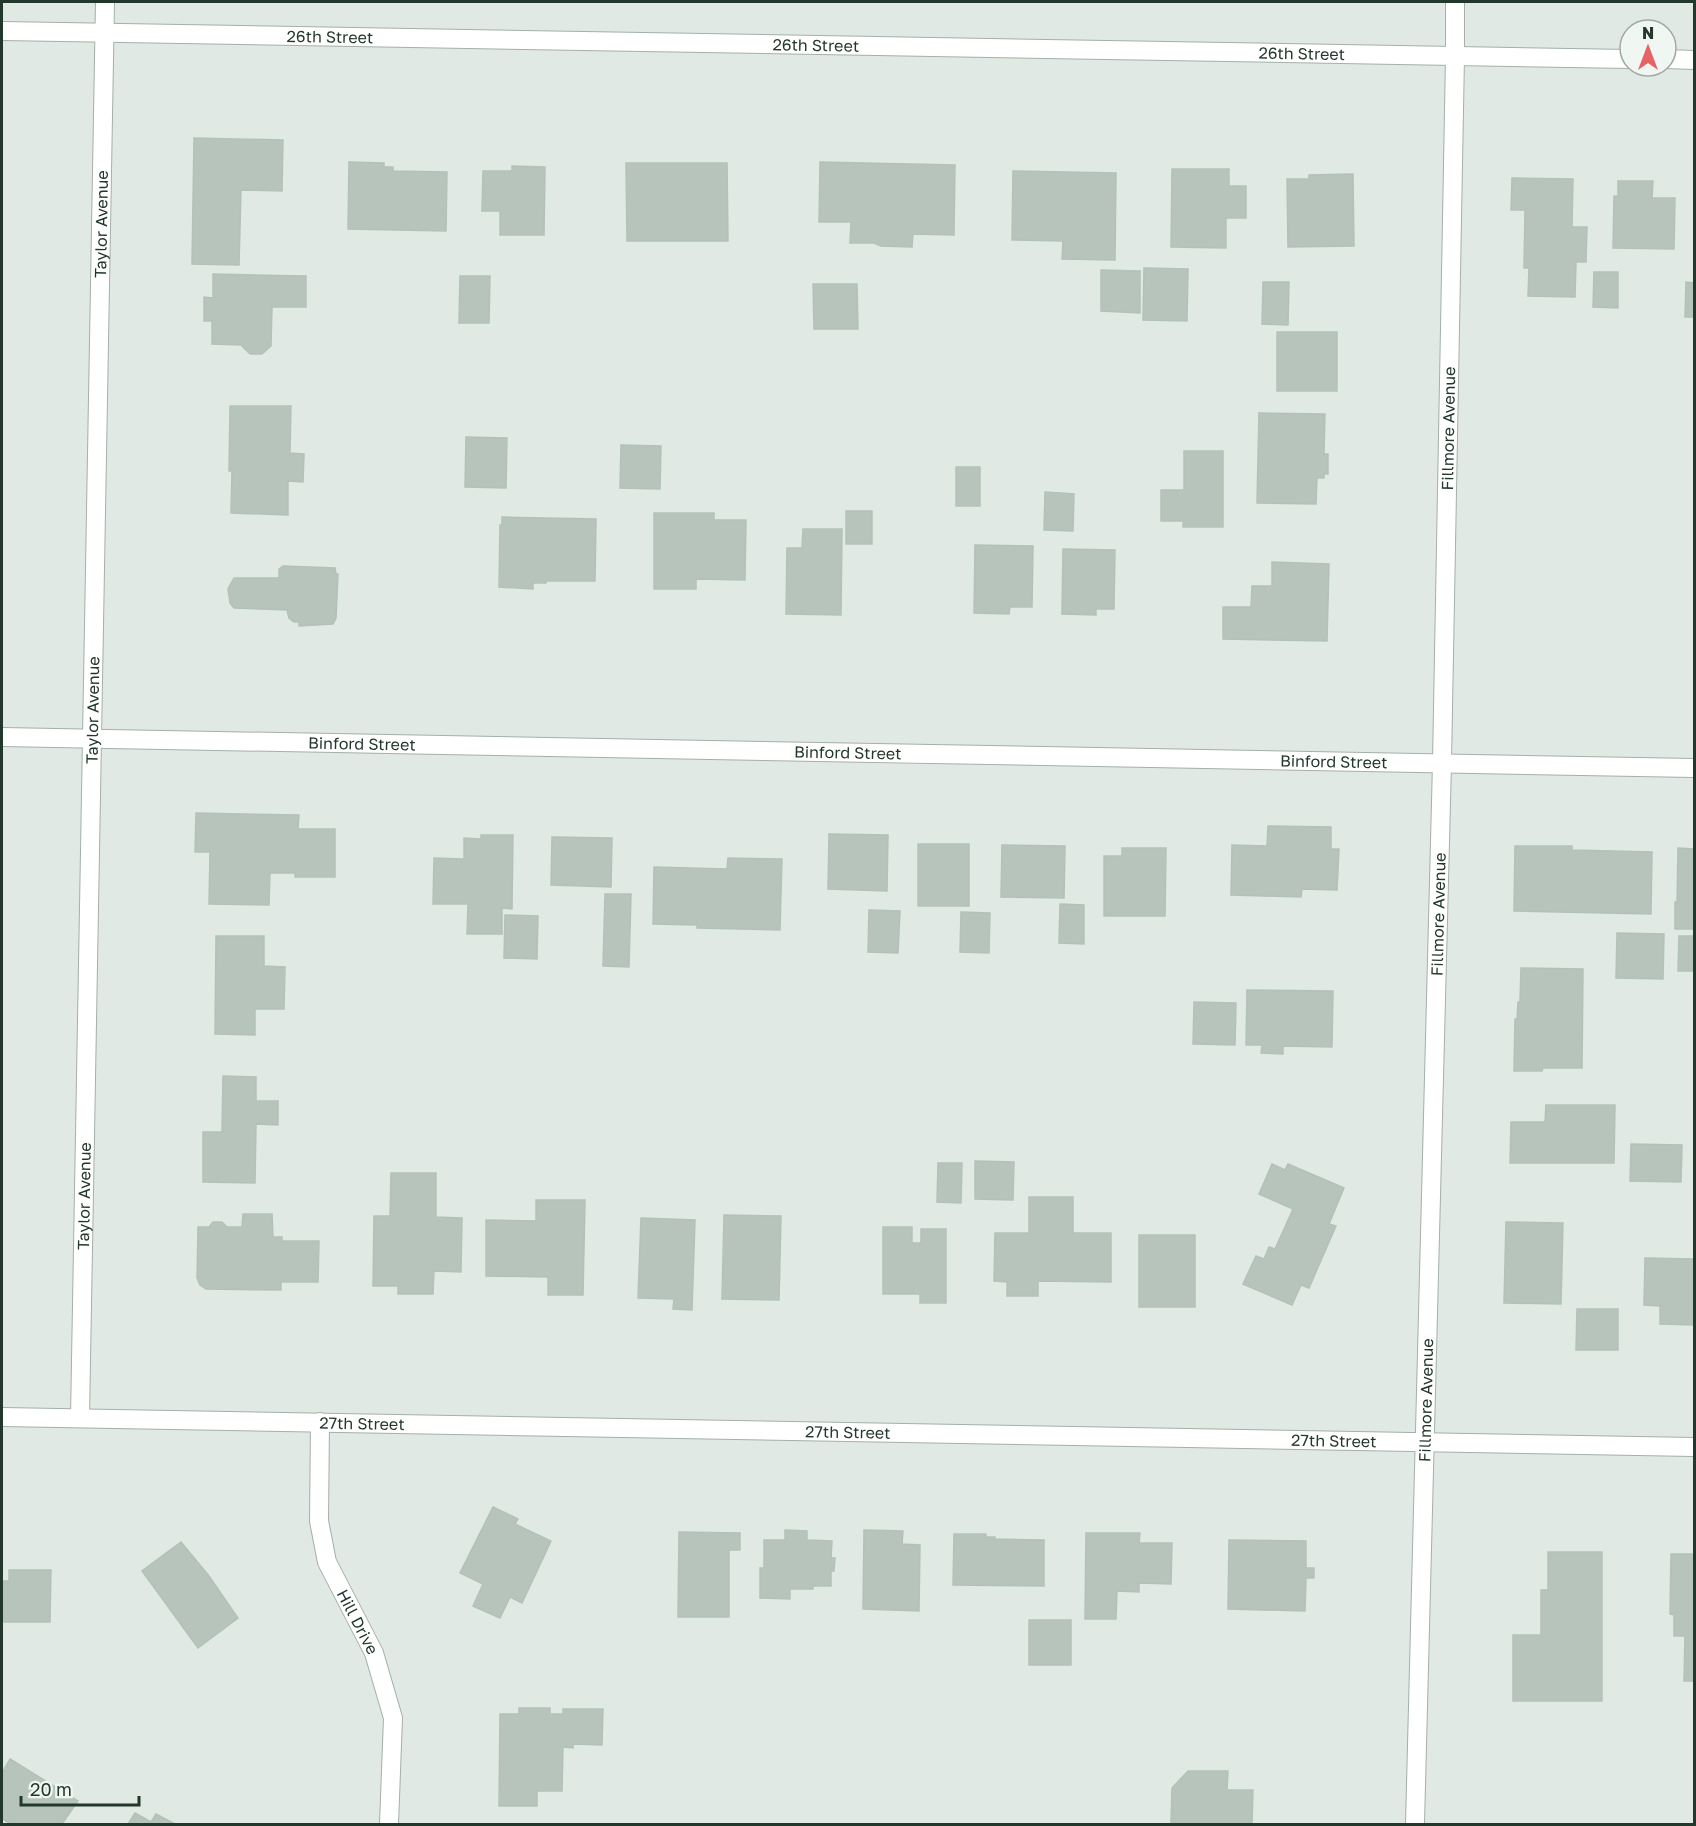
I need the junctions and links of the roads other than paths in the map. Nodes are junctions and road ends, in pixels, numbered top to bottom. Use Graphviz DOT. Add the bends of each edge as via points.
graph roads {
  1 [pos="105,2"];
  2 [pos="1455,2"];
  3 [pos="2,31"];
  4 [pos="105,33"];
  5 [pos="1455,56"];
  6 [pos="1618,59"];
  7 [pos="1678,59"];
  8 [pos="1695,60"];
  9 [pos="2,737"];
  10 [pos="92,739"];
  11 [pos="1442,763"];
  12 [pos="1695,768"];
  13 [pos="2,1417"];
  14 [pos="80,1418"];
  15 [pos="320,1422"];
  16 [pos="1424,1442"];
  17 [pos="1695,1447"];
  18 [pos="389,1824"];
  19 [pos="1415,1824"];
  1 -- 4 [label="street, Taylor Avenue"];
  2 -- 5 [label="street, Fillmore Avenue"];
  3 -- 4 [label="street, 26th Street"];
  4 -- 5 [label="street, 26th Street"];
  4 -- 10 [label="street, Taylor Avenue"];
  5 -- 6 [label="street, 26th Street"];
  5 -- 11 [label="street, Fillmore Avenue"];
  7 -- 8 [label="street"];
  9 -- 10 [label="street, Binford Street"];
  10 -- 11 [label="street, Binford Street"];
  10 -- 14 [label="street, Taylor Avenue"];
  11 -- 12 [label="street, Binford Street"];
  11 -- 16 [label="street, Fillmore Avenue"];
  13 -- 14 [label="street, 27th Street"];
  14 -- 15 [label="street, 27th Street"];
  15 -- 16 [label="street, 27th Street"];
  15 -- 18 [label="street, Hill Drive" via="319,1521 327,1562 374,1653 393,1718"];
  16 -- 17 [label="street, 27th Street"];
  16 -- 19 [label="street, Fillmore Avenue"];
}
